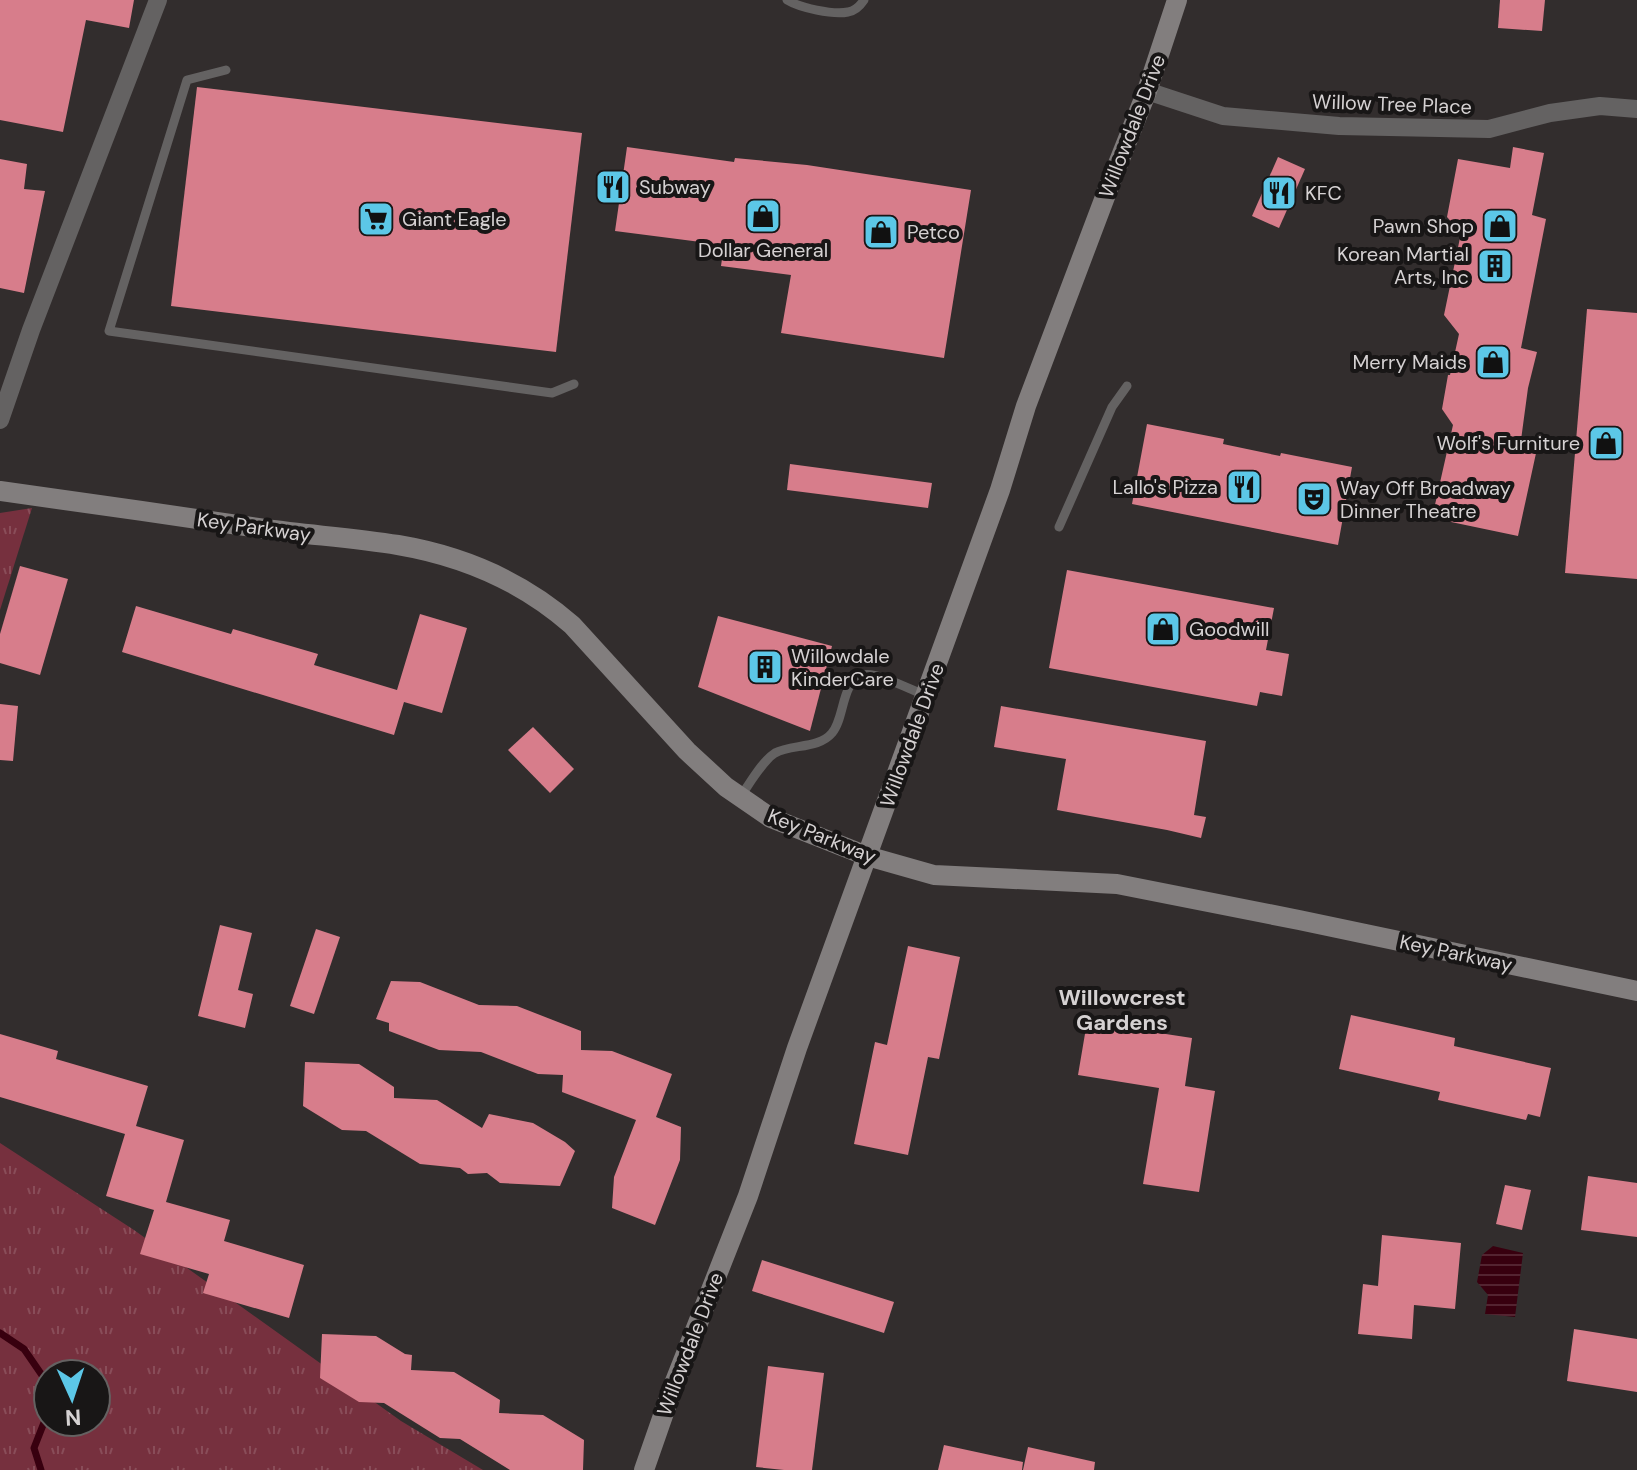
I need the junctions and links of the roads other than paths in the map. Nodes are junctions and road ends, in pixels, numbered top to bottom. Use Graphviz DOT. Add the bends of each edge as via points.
graph roads {
  1 [pos="158,0"];
  2 [pos="787,0"];
  3 [pos="864,0"];
  4 [pos="1177,0"];
  5 [pos="810,4"];
  6 [pos="226,70"];
  7 [pos="1147,91"];
  8 [pos="1637,109"];
  9 [pos="574,384"];
  10 [pos="1127,386"];
  11 [pos="0,420"];
  12 [pos="0,491"];
  13 [pos="1059,527"];
  14 [pos="927,696"];
  15 [pos="740,797"];
  16 [pos="867,856"];
  17 [pos="1637,991"];
  18 [pos="644,1470"];
  1 -- 11 [label="street"];
  2 -- 5 [label="lane"];
  3 -- 5 [label="lane" via="847,13"];
  4 -- 7 [label="street, Willowdale Drive"];
  6 -- 9 [label="lane" via="187,80 109,331 552,393"];
  7 -- 8 [label="street, Willow Tree Place" via="1223,116 1339,126 1489,129 1600,106"];
  7 -- 14 [label="street, Willowdale Drive" via="1026,406"];
  10 -- 13 [label="lane" via="1112,407"];
  12 -- 15 [label="street, Key Parkway" via="399,545 488,571 519,586 572,625 687,751"];
  14 -- 15 [label="lane" via="871,674 859,675 850,684 834,732 770,756"];
  14 -- 16 [label="street, Willowdale Drive"];
  15 -- 16 [label="street, Key Parkway" via="771,818"];
  16 -- 17 [label="street, Key Parkway" via="934,875 1117,884"];
  16 -- 18 [label="street, Willowdale Drive" via="748,1196"];
}
